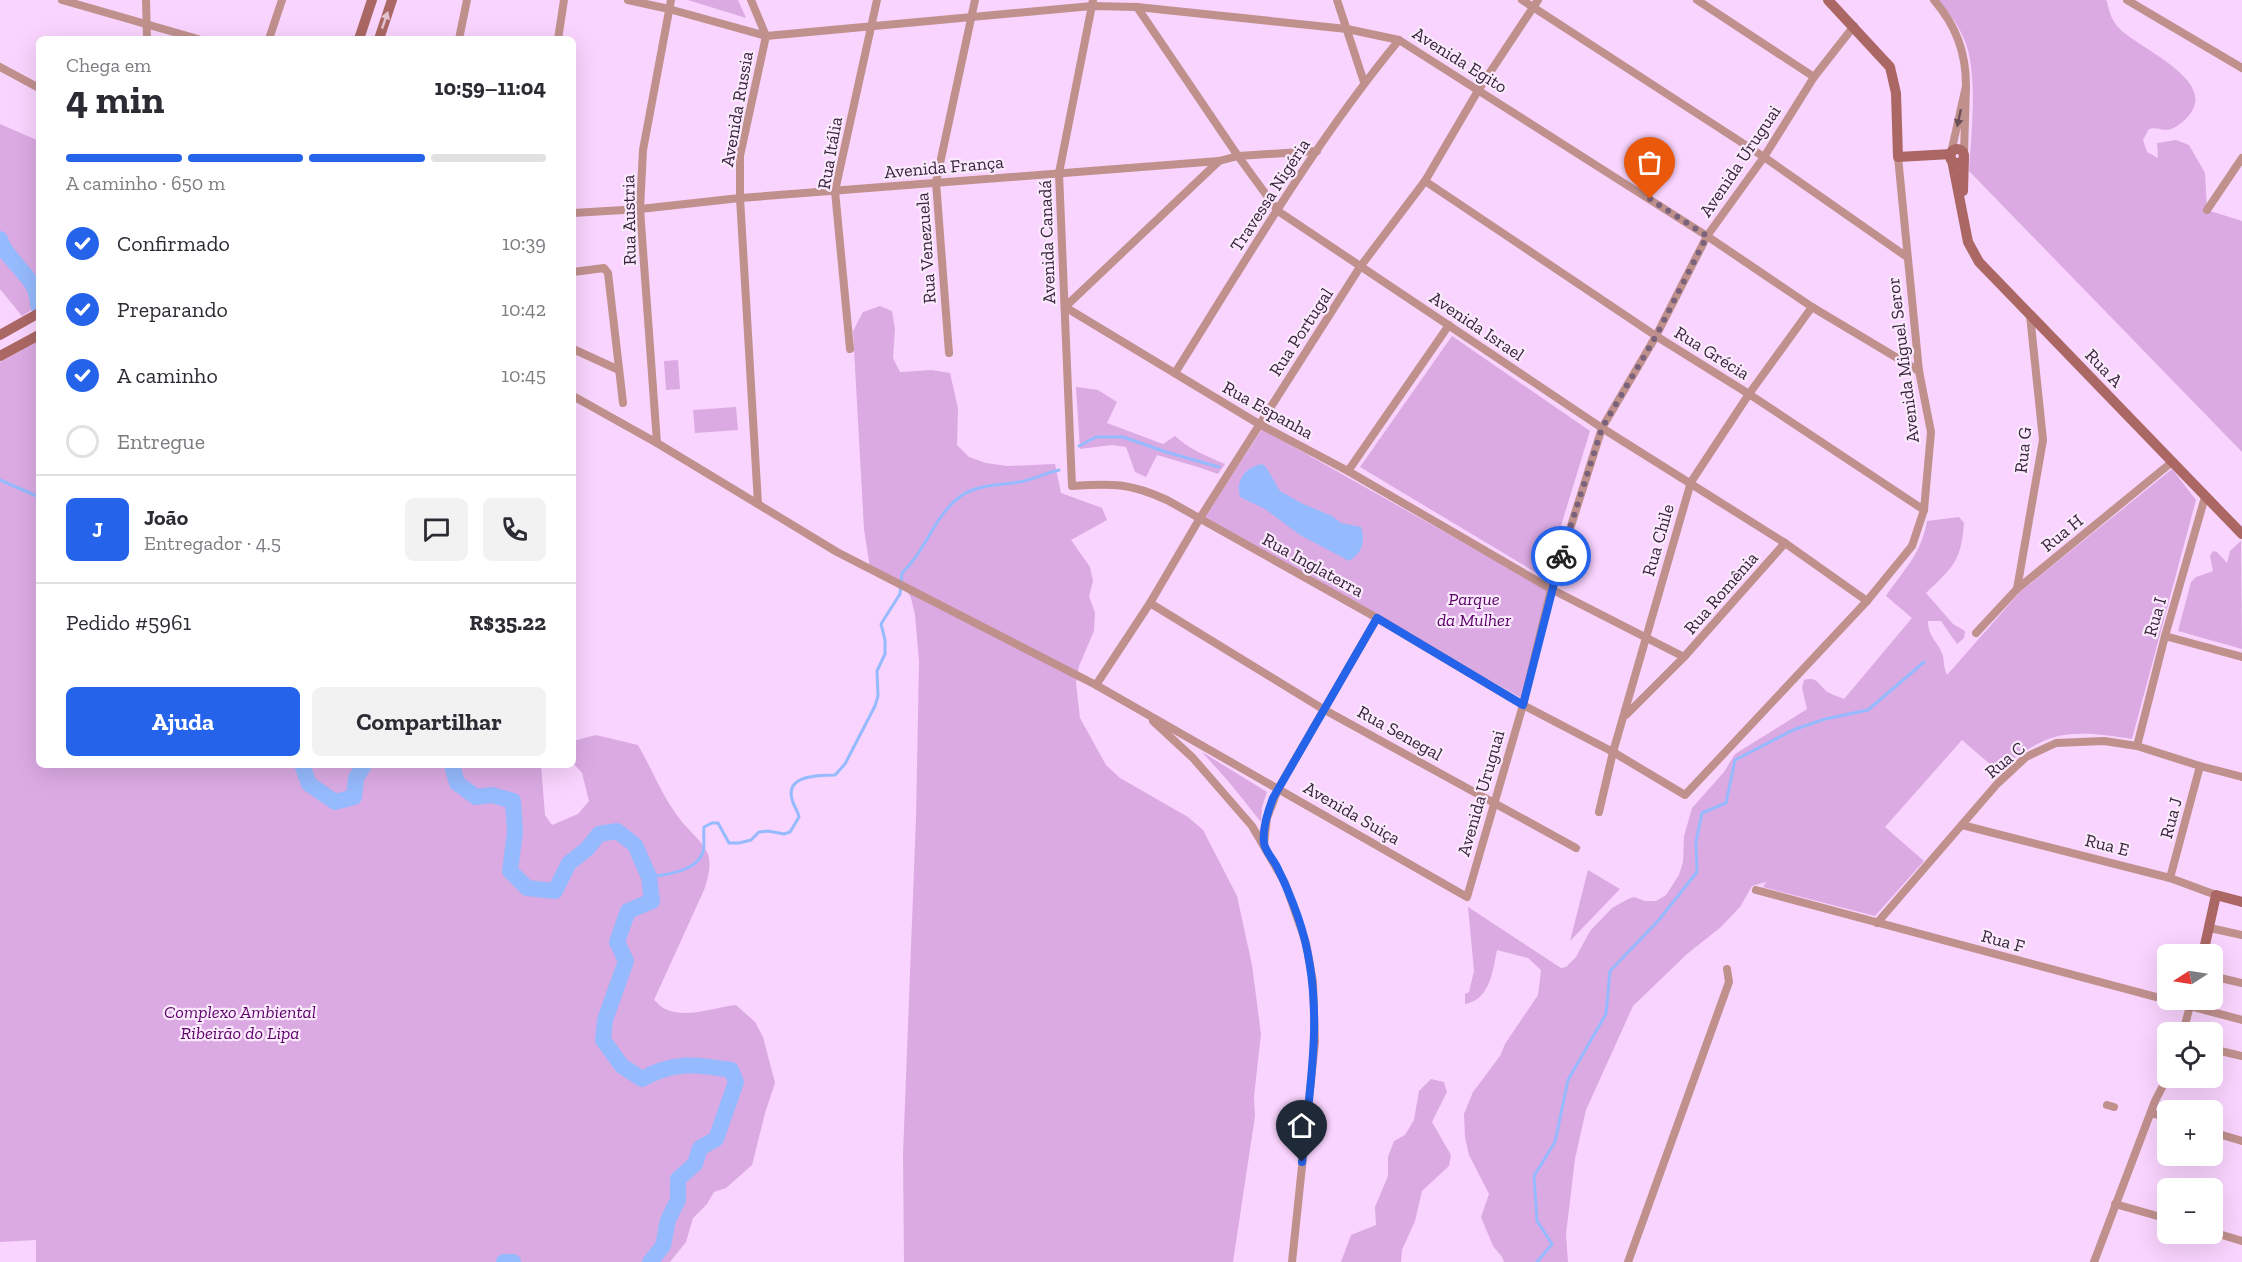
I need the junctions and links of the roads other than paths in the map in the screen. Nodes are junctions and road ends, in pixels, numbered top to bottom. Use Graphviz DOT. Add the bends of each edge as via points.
graph roads {
  1 [pos="62,0"];
  2 [pos="146,0"];
  3 [pos="282,0"];
  4 [pos="372,0"];
  5 [pos="392,0"];
  6 [pos="467,0"];
  7 [pos="564,0"];
  8 [pos="628,0"];
  9 [pos="751,0"];
  10 [pos="877,0"];
  11 [pos="975,0"];
  12 [pos="1337,0"];
  13 [pos="1522,0"];
  14 [pos="1697,0"];
  15 [pos="1828,0"];
  16 [pos="1934,0"];
  17 [pos="2127,0"];
  18 [pos="1093,3"];
  19 [pos="670,4"];
  20 [pos="1536,4"];
  21 [pos="1137,7"];
  22 [pos="972,16"];
  23 [pos="147,24"];
  24 [pos="1854,26"];
  25 [pos="870,27"];
  26 [pos="1347,29"];
  27 [pos="147,36"];
  28 [pos="188,36"];
  29 [pos="270,36"];
  30 [pos="360,36"];
  31 [pos="380,36"];
  32 [pos="460,36"];
  33 [pos="558,36"];
  34 [pos="766,36"];
  35 [pos="1399,39"];
  36 [pos="0,67"];
  37 [pos="2242,68"];
  38 [pos="1814,77"];
  39 [pos="1364,82"];
  40 [pos="36,86"];
  41 [pos="1966,86"];
  42 [pos="1479,89"];
  43 [pos="1317,151"];
  44 [pos="1951,155"];
  45 [pos="1238,156"];
  46 [pos="1898,156"];
  47 [pos="1964,156"];
  48 [pos="1764,158"];
  49 [pos="2242,158"];
  50 [pos="1219,161"];
  51 [pos="1059,173"];
  52 [pos="1425,181"];
  53 [pos="936,182"];
  54 [pos="836,191"];
  55 [pos="740,198"];
  56 [pos="640,209"];
  57 [pos="2207,210"];
  58 [pos="1278,211"];
  59 [pos="1964,212"];
  60 [pos="576,213"];
  61 [pos="1707,236"];
  62 [pos="1907,257"];
  63 [pos="1360,267"];
  64 [pos="576,272"];
  65 [pos="1812,307"];
  66 [pos="1065,308"];
  67 [pos="2030,314"];
  68 [pos="36,315"];
  69 [pos="1449,325"];
  70 [pos="0,335"];
  71 [pos="1656,336"];
  72 [pos="36,337"];
  73 [pos="850,349"];
  74 [pos="576,350"];
  75 [pos="949,353"];
  76 [pos="0,356"];
  77 [pos="619,370"];
  78 [pos="1919,371"];
  79 [pos="1175,373"];
  80 [pos="1749,394"];
  81 [pos="576,398"];
  82 [pos="623,403"];
  83 [pos="1259,424"];
  84 [pos="1602,428"];
  85 [pos="657,442"];
  86 [pos="2172,462"];
  87 [pos="1348,471"];
  88 [pos="1691,482"];
  89 [pos="1072,486"];
  90 [pos="2205,497"];
  91 [pos="758,504"];
  92 [pos="1924,510"];
  93 [pos="1200,518"];
  94 [pos="2242,534"];
  95 [pos="1785,543"];
  96 [pos="2017,589"];
  97 [pos="1551,590"];
  98 [pos="1867,601"];
  99 [pos="1150,603"];
  100 [pos="1377,618"];
  101 [pos="1977,633"];
  102 [pos="1646,636"];
  103 [pos="2165,636"];
  104 [pos="1684,657"];
  105 [pos="2242,657"];
  106 [pos="1096,685"];
  107 [pos="1523,705"];
  108 [pos="1323,709"];
  109 [pos="1143,712"];
  110 [pos="1624,716"];
  111 [pos="2137,746"];
  112 [pos="1613,753"];
  113 [pos="2200,766"];
  114 [pos="2242,777"];
  115 [pos="1278,789"];
  116 [pos="1685,795"];
  117 [pos="1494,802"];
  118 [pos="1599,812"];
  119 [pos="1962,825"];
  120 [pos="1264,844"];
  121 [pos="1576,848"];
  122 [pos="2170,878"];
  123 [pos="1756,890"];
  124 [pos="2216,895"];
  125 [pos="1467,897"];
  126 [pos="2242,902"];
  127 [pos="1877,923"];
  128 [pos="2210,928"];
  129 [pos="2242,935"];
  130 [pos="2206,944"];
  131 [pos="1726,969"];
  132 [pos="2223,979"];
  133 [pos="2242,983"];
  134 [pos="2157,994"];
  135 [pos="2212,1010"];
  136 [pos="2242,1020"];
  137 [pos="2223,1052"];
  138 [pos="2242,1056"];
  139 [pos="2162,1088"];
  140 [pos="2151,1113"];
  141 [pos="2157,1115"];
  142 [pos="2223,1135"];
  143 [pos="2242,1141"];
  144 [pos="2115,1204"];
  145 [pos="2157,1217"];
  146 [pos="2223,1236"];
  147 [pos="2242,1241"];
  148 [pos="1292,1262"];
  149 [pos="1628,1262"];
  150 [pos="2094,1262"];
  1 -- 23 [label="street"];
  2 -- 23 [label="street"];
  3 -- 29 [label="street"];
  4 -- 30 [label="street"];
  31 -- 5 [label="street, one-way"];
  6 -- 32 [label="street"];
  7 -- 33 [label="street"];
  8 -- 19 [label="street, Avenida Egito"];
  9 -- 34 [label="street, Avenida Russia"];
  10 -- 25 [label="street, Rua Itália"];
  11 -- 22 [label="street, Rua Venezuela"];
  12 -- 26 [label="street"];
  13 -- 20 [label="street"];
  14 -- 38 [label="street"];
  15 -- 24 [label="street, Avenida Miguel Seror"];
  16 -- 41 [label="street, Rua A" via="1950,21 1961,46"];
  17 -- 37 [label="street"];
  18 -- 21 [label="street, Avenida Egito"];
  18 -- 22 [label="street, Avenida Egito"];
  18 -- 51 [label="street, Avenida Canadá"];
  19 -- 34 [label="street, Avenida Egito"];
  19 -- 56 [label="street, Rua Austria" via="644,150"];
  20 -- 42 [label="street, Rua Portugal"];
  20 -- 48 [label="street"];
  21 -- 26 [label="street, Avenida Egito"];
  21 -- 45 [label="street, Avenida Israel"];
  22 -- 25 [label="street, Avenida Egito"];
  22 -- 53 [label="street, Rua Venezuela"];
  23 -- 27 [label="street"];
  23 -- 28 [label="street"];
  24 -- 38 [label="street, Avenida Uruguai"];
  24 -- 46 [label="street, Avenida Miguel Seror" via="1890,67 1894,77"];
  25 -- 34 [label="street, Avenida Egito"];
  25 -- 54 [label="street, Rua Itália"];
  26 -- 35 [label="street, Avenida Egito"];
  26 -- 39 [label="street"];
  34 -- 55 [label="street, Avenida Russia" via="740,156"];
  35 -- 39 [label="street, Travessa Nigéria"];
  35 -- 42 [label="street, Avenida Egito"];
  36 -- 40 [label="street"];
  38 -- 48 [label="street, Avenida Uruguai"];
  39 -- 43 [label="street, Travessa Nigéria"];
  41 -- 44 [label="street, Rua A, one-way"];
  41 -- 47 [label="street, Rua A"];
  42 -- 52 [label="street, Rua Portugal"];
  42 -- 61 [label="street, Avenida Egito"];
  43 -- 45 [label="street, Avenida França"];
  43 -- 58 [label="street, Travessa Nigéria"];
  44 -- 46 [label="street"];
  44 -- 47 [label="street" via="1957,149"];
  44 -- 59 [label="street, Rua A"];
  45 -- 50 [label="street, Avenida França"];
  45 -- 58 [label="street, Avenida Israel"];
  46 -- 62 [label="street, Avenida Miguel Seror"];
  47 -- 59 [label="street, Rua A"];
  48 -- 61 [label="street, Avenida Uruguai"];
  48 -- 62 [label="street"];
  49 -- 57 [label="street"];
  50 -- 51 [label="street, Avenida França"];
  50 -- 66 [label="street"];
  51 -- 53 [label="street, Avenida França"];
  51 -- 66 [label="street, Avenida Canadá"];
  52 -- 63 [label="street, Rua Portugal"];
  52 -- 71 [label="street, Rua Grécia"];
  53 -- 54 [label="street, Avenida França"];
  53 -- 75 [label="street, Rua Venezuela"];
  54 -- 55 [label="street, Avenida França"];
  54 -- 73 [label="street, Rua Itália"];
  55 -- 56 [label="street, Avenida França"];
  55 -- 91 [label="street, Avenida Russia"];
  56 -- 60 [label="street, Avenida França"];
  56 -- 85 [label="street, Rua Austria"];
  58 -- 63 [label="street, Avenida Israel"];
  58 -- 79 [label="street, Travessa Nigéria"];
  59 -- 67 [label="street, Rua A" via="1968,242 1979,262"];
  61 -- 65 [label="street, Avenida Egito"];
  61 -- 71 [label="street, Avenida Uruguai"];
  62 -- 78 [label="street, Avenida Miguel Seror"];
  63 -- 69 [label="street, Avenida Israel"];
  63 -- 83 [label="street, Rua Portugal"];
  64 -- 77 [label="street" via="604,268 608,273"];
  65 -- 78 [label="street, Avenida Egito"];
  65 -- 80 [label="street, Rua Chile"];
  66 -- 79 [label="street, Rua Espanha"];
  66 -- 89 [label="street, Avenida Canadá"];
  67 -- 86 [label="street, Rua A"];
  67 -- 96 [label="street, Rua G" via="2043,440"];
  68 -- 70 [label="street"];
  69 -- 84 [label="street, Avenida Israel"];
  69 -- 87 [label="street"];
  71 -- 80 [label="street, Rua Grécia"];
  71 -- 84 [label="street, Avenida Uruguai"];
  72 -- 76 [label="street"];
  74 -- 77 [label="street"];
  77 -- 82 [label="street"];
  78 -- 92 [label="street, Avenida Miguel Seror" via="1931,432"];
  79 -- 83 [label="street, Rua Espanha"];
  80 -- 88 [label="street, Rua Chile"];
  80 -- 92 [label="street, Rua Grécia"];
  81 -- 85 [label="street, Avenida Suiça"];
  83 -- 87 [label="street, Rua Espanha"];
  83 -- 93 [label="street, Rua Portugal"];
  84 -- 88 [label="street, Avenida Israel"];
  84 -- 97 [label="street, Avenida Uruguai"];
  85 -- 91 [label="street, Avenida Suiça"];
  86 -- 90 [label="street, Rua A"];
  86 -- 96 [label="street, Rua H"];
  87 -- 97 [label="street, Rua Espanha"];
  88 -- 95 [label="street, Avenida Israel"];
  88 -- 102 [label="street, Rua Chile"];
  89 -- 93 [label="street, Rua Inglaterra" via="1119,484 1144,490"];
  90 -- 94 [label="street, Rua A"];
  90 -- 103 [label="street, Rua I"];
  91 -- 106 [label="street, Avenida Suiça" via="837,552"];
  92 -- 98 [label="street, Avenida Miguel Seror" via="1912,546"];
  93 -- 99 [label="street, Rua Portugal"];
  93 -- 100 [label="street, Rua Inglaterra"];
  95 -- 98 [label="street, Avenida Israel"];
  95 -- 104 [label="street, Rua Romênia"];
  96 -- 101 [label="street, Rua H"];
  97 -- 102 [label="street, Rua Espanha"];
  97 -- 107 [label="street, Avenida Uruguai"];
  98 -- 116 [label="street, Avenida Miguel Seror"];
  99 -- 106 [label="street, Rua Portugal"];
  99 -- 108 [label="street, Rua Senegal"];
  100 -- 107 [label="street, Rua Inglaterra"];
  100 -- 108 [label="street"];
  102 -- 104 [label="street, Rua Romênia"];
  102 -- 110 [label="street, Rua Chile"];
  103 -- 105 [label="street"];
  103 -- 111 [label="street, Rua I"];
  104 -- 110 [label="street"];
  106 -- 109 [label="street, Avenida Suiça"];
  107 -- 112 [label="street, Rua Inglaterra"];
  107 -- 117 [label="street, Avenida Uruguai"];
  108 -- 115 [label="street"];
  108 -- 117 [label="street, Rua Senegal"];
  109 -- 115 [label="street, Avenida Suiça"];
  109 -- 120 [label="street" via="1193,758 1239,809"];
  110 -- 112 [label="street, Rua Chile"];
  111 -- 113 [label="street, Rua C"];
  111 -- 119 [label="street, Rua C" via="2104,741 2056,743 2026,757"];
  112 -- 116 [label="street, Rua Inglaterra"];
  112 -- 118 [label="street, Rua Chile"];
  113 -- 114 [label="street, Rua C"];
  113 -- 122 [label="street, Rua J"];
  115 -- 120 [label="street" via="1267,818"];
  115 -- 125 [label="street, Avenida Suiça"];
  117 -- 121 [label="street, Rua Senegal"];
  117 -- 125 [label="street, Avenida Uruguai"];
  119 -- 122 [label="street, Rua E"];
  119 -- 127 [label="street, Rua C"];
  120 -- 148 [label="street" via="1285,883 1300,924 1315,1002 1314,1062"];
  122 -- 124 [label="street, Rua E"];
  123 -- 127 [label="street, Rua F"];
  124 -- 126 [label="street, Rua E"];
  124 -- 128 [label="street"];
  127 -- 134 [label="street, Rua F"];
  128 -- 129 [label="street"];
  128 -- 130 [label="street"];
  131 -- 149 [label="street" via="1729,982"];
  132 -- 133 [label="street"];
  135 -- 136 [label="street, Rua F"];
  137 -- 138 [label="street"];
  139 -- 140 [label="street"];
  140 -- 141 [label="street"];
  140 -- 144 [label="street"];
  142 -- 143 [label="street"];
  144 -- 145 [label="street"];
  144 -- 150 [label="street"];
  146 -- 147 [label="street"];
}
